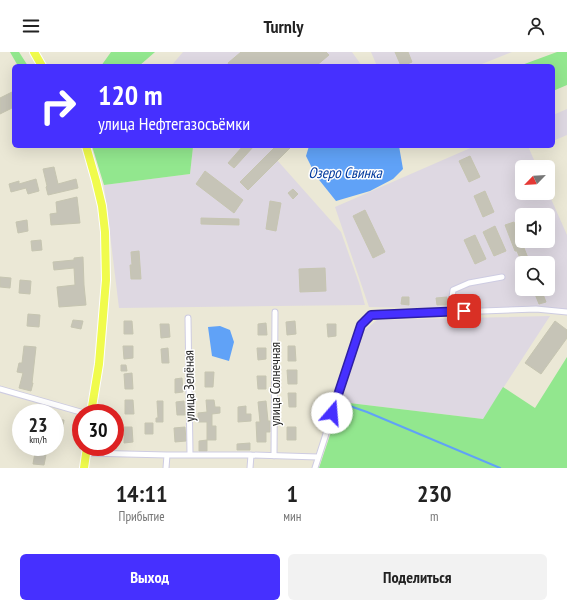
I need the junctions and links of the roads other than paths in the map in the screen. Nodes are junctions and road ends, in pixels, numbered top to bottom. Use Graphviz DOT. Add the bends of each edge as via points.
graph roads {
  1 [pos="34,52"];
  2 [pos="41,64"];
  3 [pos="87,148"];
  4 [pos="502,277"];
  5 [pos="275,312"];
  6 [pos="450,312"];
  7 [pos="567,312"];
  8 [pos="188,318"];
  9 [pos="0,389"];
  10 [pos="92,404"];
  11 [pos="72,410"];
  12 [pos="124,454"];
  13 [pos="190,454"];
  14 [pos="167,455"];
  15 [pos="251,455"];
  16 [pos="85,456"];
  17 [pos="274,456"];
  18 [pos="318,457"];
  19 [pos="84,468"];
  20 [pos="166,468"];
  21 [pos="250,468"];
  22 [pos="315,468"];
  1 -- 2 [label="main road"];
  3 -- 10 [label="main road" via="102,206 105,232 106,280 99,364"];
  4 -- 6 [label="street" via="469,283 454,290"];
  5 -- 17 [label="street, улица Солнечная"];
  6 -- 7 [label="street" via="536,309"];
  6 -- 18 [label="street" via="371,315 361,325"];
  8 -- 13 [label="street, улица Зелёная"];
  9 -- 11 [label="street"];
  12 -- 14 [label="street"];
  13 -- 14 [label="street"];
  13 -- 15 [label="street"];
  14 -- 20 [label="street"];
  15 -- 17 [label="street"];
  15 -- 21 [label="street"];
  16 -- 19 [label="main road"];
  17 -- 18 [label="street"];
  18 -- 22 [label="street"];
}
